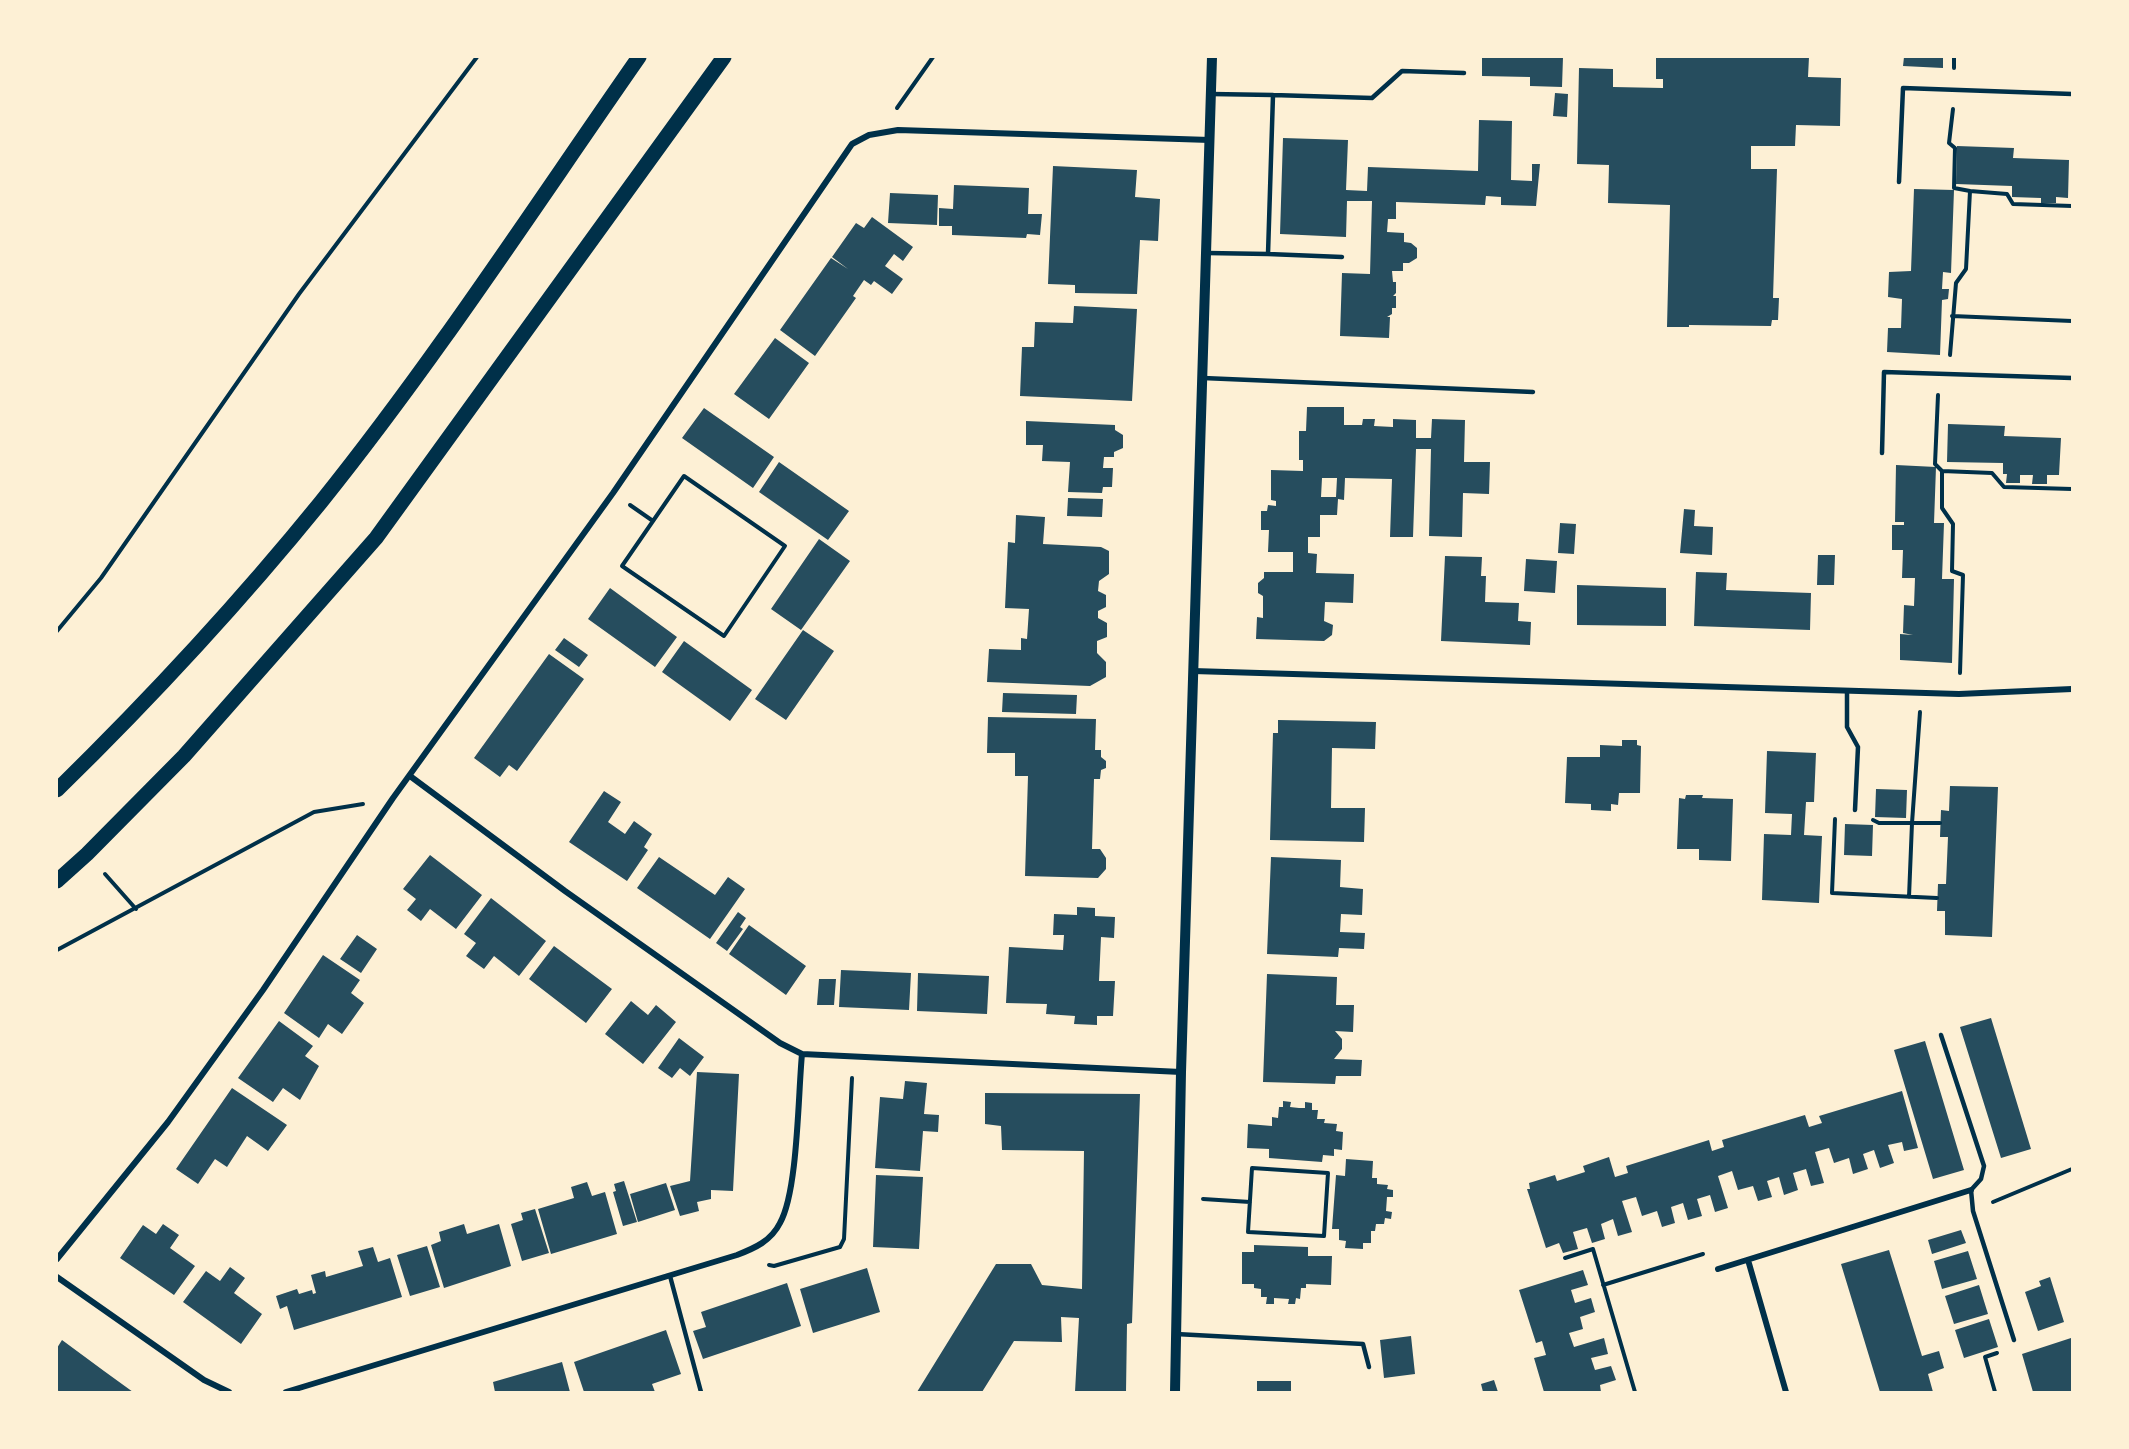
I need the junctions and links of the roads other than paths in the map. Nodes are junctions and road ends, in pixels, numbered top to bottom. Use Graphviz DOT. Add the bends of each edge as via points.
graph roads {
  1 [pos="639,57"];
  2 [pos="724,57"];
  3 [pos="1212,57"];
  4 [pos="1464,73"];
  5 [pos="1211,94"];
  6 [pos="2072,94"];
  7 [pos="1273,95"];
  8 [pos="1210,140"];
  9 [pos="1899,182"];
  10 [pos="1207,253"];
  11 [pos="1268,254"];
  12 [pos="1342,256"];
  13 [pos="1203,378"];
  14 [pos="2072,378"];
  15 [pos="1533,392"];
  16 [pos="1882,453"];
  17 [pos="1193,671"];
  18 [pos="2072,689"];
  19 [pos="1847,692"];
  20 [pos="410,776"];
  21 [pos="57,790"];
  22 [pos="1855,810"];
  23 [pos="57,880"];
  24 [pos="1941,1035"];
  25 [pos="802,1054"];
  26 [pos="1181,1072"];
  27 [pos="1971,1190"];
  28 [pos="57,1259"];
  29 [pos="1748,1260"];
  30 [pos="1718,1269"];
  31 [pos="669,1276"];
  32 [pos="57,1277"];
  33 [pos="1176,1334"];
  34 [pos="2014,1340"];
  35 [pos="1369,1367"];
  36 [pos="229,1392"];
  37 [pos="286,1392"];
  38 [pos="701,1392"];
  39 [pos="1175,1392"];
  40 [pos="1786,1392"];
  1 -- 21 [label="main road" via="402,395 322,500 140,709"];
  2 -- 23 [label="main road" via="376,538 192,747"];
  3 -- 5 [label="street"];
  4 -- 7 [label="lane" via="1402,71 1372,98"];
  5 -- 7 [label="lane"];
  5 -- 8 [label="street"];
  6 -- 9 [label="lane" via="1903,88"];
  7 -- 11 [label="lane"];
  8 -- 10 [label="street"];
  8 -- 20 [label="street" via="898,130 869,135 852,144 613,493"];
  10 -- 11 [label="lane"];
  10 -- 13 [label="street"];
  11 -- 12 [label="lane"];
  13 -- 15 [label="lane"];
  13 -- 17 [label="street"];
  14 -- 16 [label="lane" via="1884,372"];
  17 -- 19 [label="street"];
  17 -- 26 [label="street"];
  18 -- 19 [label="street" via="1959,694"];
  19 -- 22 [label="lane" via="1847,727 1858,747"];
  20 -- 25 [label="street" via="584,905 780,1043"];
  20 -- 28 [label="street" via="168,1122"];
  24 -- 27 [label="lane" via="1983,1166 1981,1179"];
  25 -- 26 [label="street"];
  25 -- 31 [label="street" via="789,1199 780,1224 763,1244"];
  26 -- 33 [label="street"];
  27 -- 29 [label="street"];
  27 -- 34 [label="lane" via="1973,1211"];
  29 -- 30 [label="street"];
  29 -- 40 [label="street"];
  31 -- 37 [label="street"];
  31 -- 38 [label="lane"];
  32 -- 36 [label="street" via="204,1380"];
  33 -- 35 [label="lane" via="1363,1344"];
  33 -- 39 [label="street"];
}
